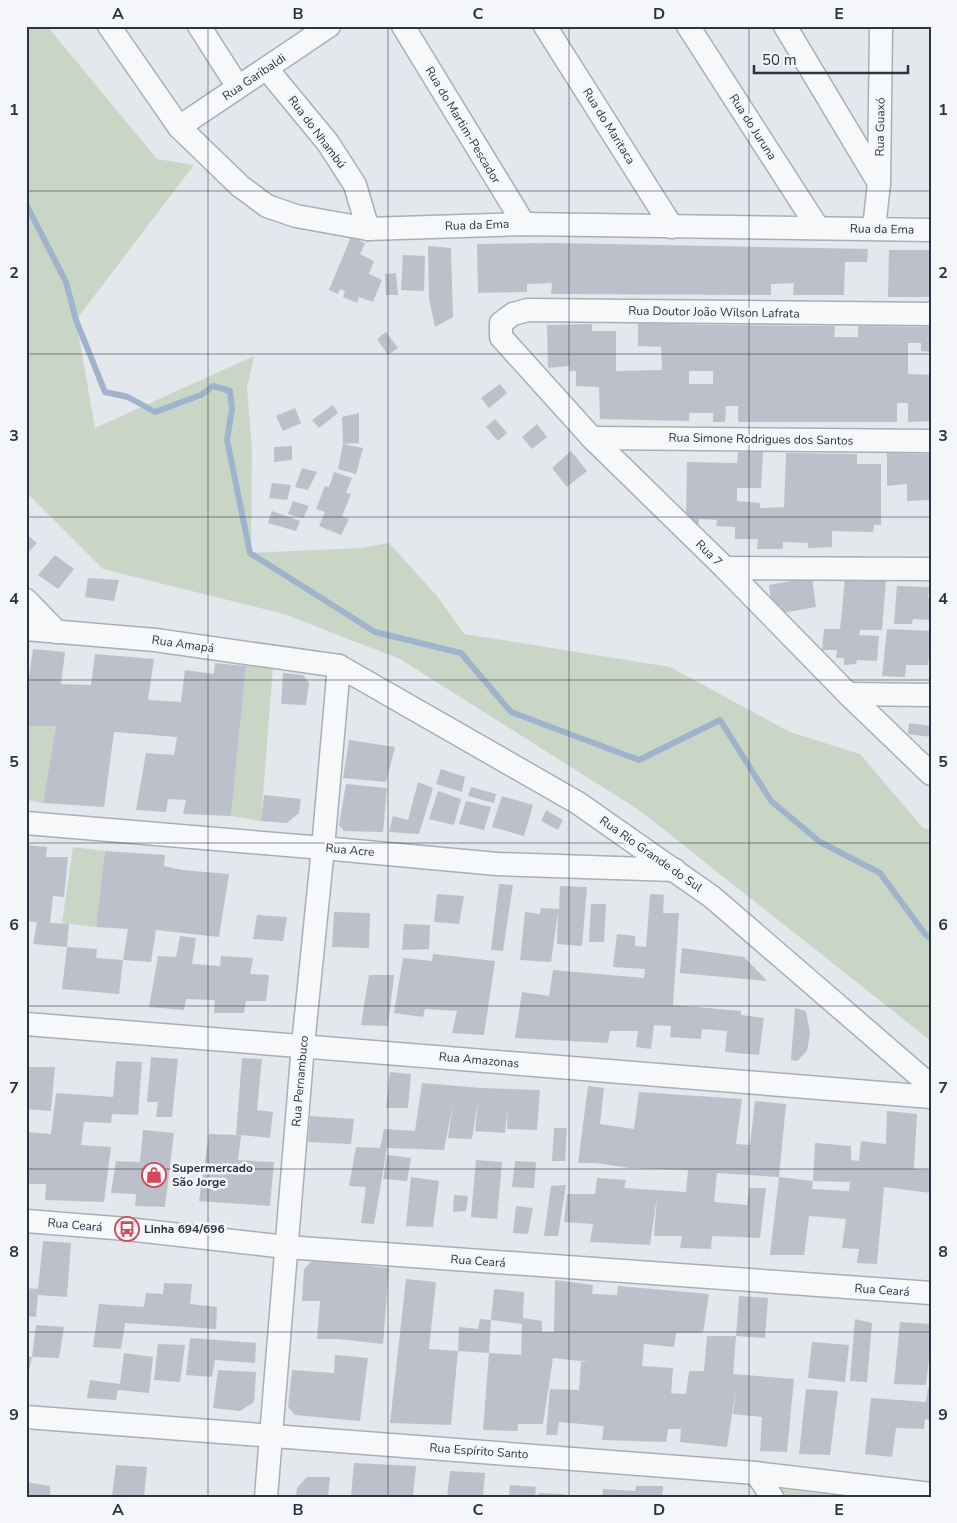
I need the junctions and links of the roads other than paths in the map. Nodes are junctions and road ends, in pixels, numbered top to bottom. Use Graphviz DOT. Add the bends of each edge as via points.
graph roads {
  1 [pos="109,26"];
  2 [pos="199,26"];
  3 [pos="329,26"];
  4 [pos="403,26"];
  5 [pos="545,26"];
  6 [pos="688,26"];
  7 [pos="785,26"];
  8 [pos="881,26"];
  9 [pos="267,69"];
  10 [pos="238,87"];
  11 [pos="179,127"];
  12 [pos="879,183"];
  13 [pos="524,224"];
  14 [pos="672,226"];
  15 [pos="818,228"];
  16 [pos="874,228"];
  17 [pos="368,229"];
  18 [pos="931,230"];
  19 [pos="931,314"];
  20 [pos="501,323"];
  21 [pos="592,438"];
  22 [pos="931,442"];
  23 [pos="725,568"];
  24 [pos="931,569"];
  25 [pos="26,600"];
  26 [pos="26,629"];
  27 [pos="58,632"];
  28 [pos="339,666"];
  29 [pos="848,694"];
  30 [pos="931,695"];
  31 [pos="931,774"];
  32 [pos="26,823"];
  33 [pos="324,848"];
  34 [pos="675,870"];
  35 [pos="26,1024"];
  36 [pos="303,1045"];
  37 [pos="931,1086"];
  38 [pos="931,1097"];
  39 [pos="26,1221"];
  40 [pos="286,1247"];
  41 [pos="931,1293"];
  42 [pos="26,1417"];
  43 [pos="272,1435"];
  44 [pos="756,1473"];
  45 [pos="931,1494"];
  46 [pos="266,1497"];
  47 [pos="772,1497"];
  1 -- 11 [label="street, Rua da Ema"];
  2 -- 10 [label="street"];
  3 -- 9 [label="street, Rua Garibaldi"];
  4 -- 13 [label="street, Rua do Martim-Pescador"];
  5 -- 14 [label="street, Rua do Maritaca"];
  6 -- 15 [label="street, Rua do Juruna"];
  7 -- 12 [label="street"];
  8 -- 12 [label="street, Rua Guaxó"];
  9 -- 10 [label="street, Rua Garibaldi"];
  9 -- 17 [label="street, Rua do Nhambú" via="328,143 355,185"];
  10 -- 11 [label="street, Rua Garibaldi"];
  11 -- 17 [label="street, Rua da Ema" via="240,186 267,206 296,216"];
  12 -- 16 [label="street, Rua Guaxó"];
  13 -- 14 [label="street, Rua da Ema"];
  13 -- 17 [label="street, Rua da Ema"];
  14 -- 15 [label="street, Rua da Ema"];
  15 -- 16 [label="street, Rua da Ema"];
  16 -- 18 [label="street, Rua da Ema"];
  19 -- 20 [label="street, Rua Doutor João Wilson Lafrata" via="528,310 513,314"];
  20 -- 21 [label="street, Rua 7" via="501,338"];
  21 -- 22 [label="street, Rua Simone Rodrigues dos Santos"];
  21 -- 23 [label="street, Rua 7"];
  23 -- 24 [label="street"];
  23 -- 29 [label="street, Rua 7"];
  25 -- 27 [label="street"];
  26 -- 27 [label="street, Rua Amapá"];
  27 -- 28 [label="street, Rua Amapá" via="155,640"];
  28 -- 33 [label="street, Rua Pernambuco"];
  28 -- 34 [label="street, Rua Rio Grande do Sul" via="578,803"];
  29 -- 30 [label="street"];
  29 -- 31 [label="street, Rua 7"];
  32 -- 33 [label="street, Rua Acre"];
  33 -- 34 [label="street, Rua Acre" via="497,864"];
  33 -- 36 [label="street, Rua Pernambuco"];
  34 -- 37 [label="street, Rua Rio Grande do Sul" via="712,897"];
  35 -- 36 [label="street, Rua Amazonas"];
  36 -- 38 [label="street, Rua Amazonas"];
  36 -- 40 [label="street, Rua Pernambuco"];
  39 -- 40 [label="street, Rua Ceará"];
  40 -- 41 [label="street, Rua Ceará"];
  40 -- 43 [label="street, Rua Pernambuco"];
  42 -- 43 [label="street, Rua Espírito Santo"];
  43 -- 44 [label="street, Rua Espírito Santo"];
  43 -- 46 [label="street, Rua Pernambuco"];
  44 -- 45 [label="street, Rua Espírito Santo"];
  44 -- 47 [label="street"];
}
